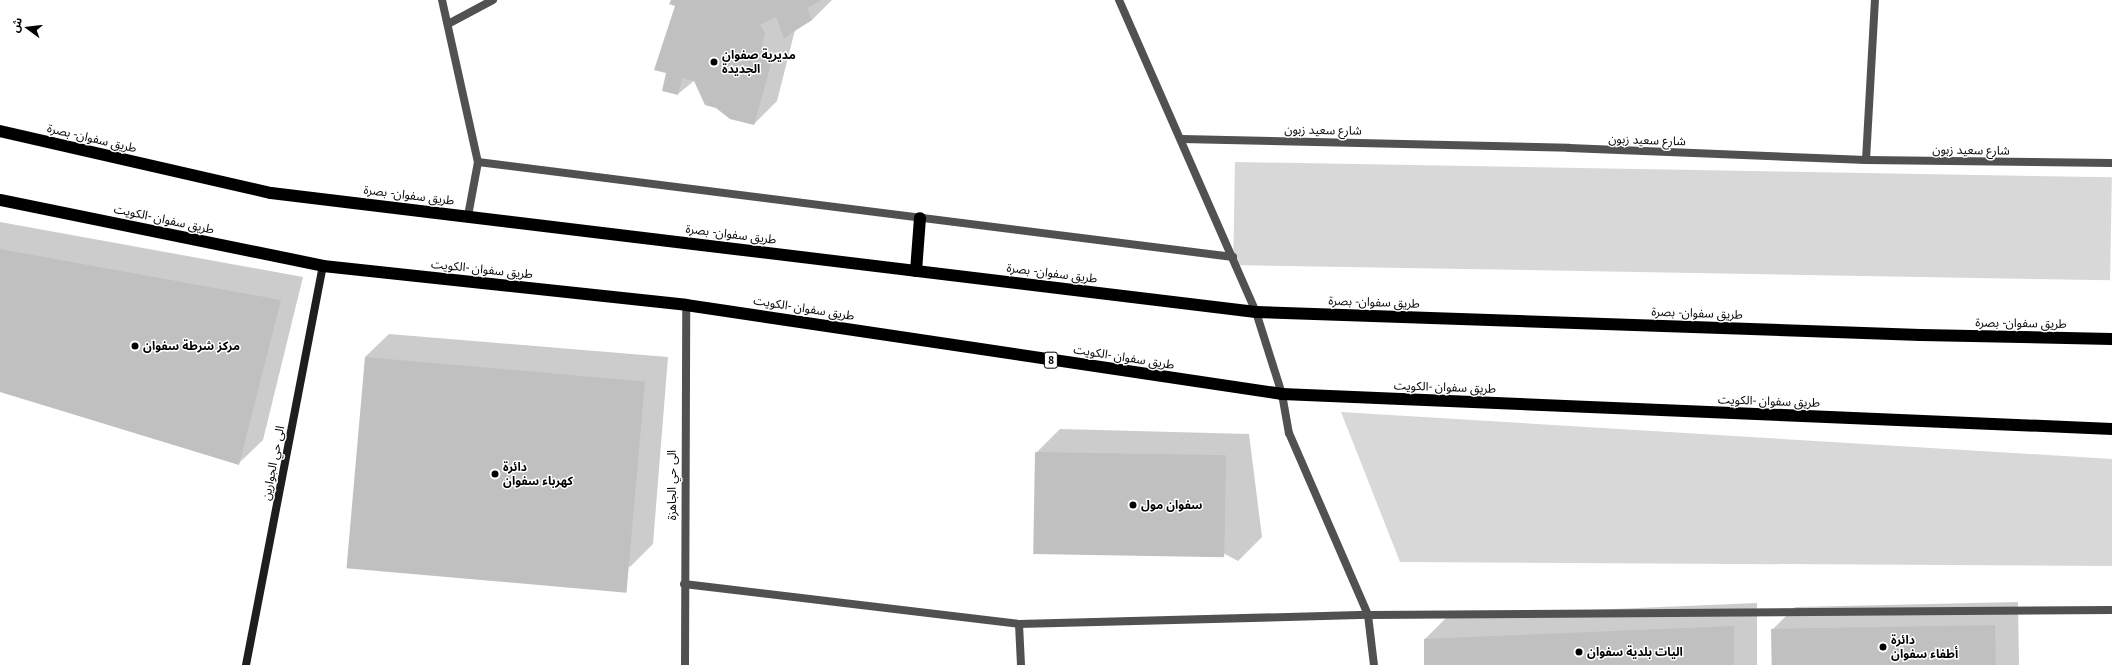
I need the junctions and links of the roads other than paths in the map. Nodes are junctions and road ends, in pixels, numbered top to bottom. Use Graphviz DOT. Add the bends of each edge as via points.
graph roads {
  1 [pos="442,0"];
  2 [pos="493,0"];
  3 [pos="1119,0"];
  4 [pos="1874,0"];
  5 [pos="448,24"];
  6 [pos="0,131"];
  7 [pos="1182,139"];
  8 [pos="1866,160"];
  9 [pos="478,162"];
  10 [pos="2112,163"];
  11 [pos="0,200"];
  12 [pos="468,216"];
  13 [pos="920,218"];
  14 [pos="1233,257"];
  15 [pos="323,266"];
  16 [pos="916,271"];
  17 [pos="686,305"];
  18 [pos="1256,312"];
  19 [pos="2112,339"];
  20 [pos="1282,394"];
  21 [pos="2112,429"];
  22 [pos="684,584"];
  23 [pos="2112,610"];
  24 [pos="1368,615"];
  25 [pos="1019,624"];
  26 [pos="246,665"];
  27 [pos="685,665"];
  28 [pos="1021,665"];
  29 [pos="1374,665"];
  1 -- 5 [label="street"];
  2 -- 5 [label="street"];
  3 -- 7 [label="street"];
  4 -- 8 [label="street"];
  5 -- 9 [label="street"];
  6 -- 12 [label="highway, طريق سفوان- بصرة" via="271,193"];
  7 -- 8 [label="street, شارع سعيد زبون" via="1569,148"];
  7 -- 14 [label="street"];
  8 -- 10 [label="street, شارع سعيد زبون"];
  9 -- 12 [label="street"];
  9 -- 13 [label="street"];
  11 -- 15 [label="highway, طريق سفوان -الكويت / 8"];
  12 -- 16 [label="highway, طريق سفوان- بصرة"];
  13 -- 14 [label="street"];
  13 -- 16 [label="highway"];
  14 -- 18 [label="street"];
  15 -- 17 [label="highway, طريق سفوان -الكويت / 8"];
  15 -- 26 [label="main road, الى حي الجوارين"];
  16 -- 18 [label="highway, طريق سفوان- بصرة"];
  17 -- 20 [label="highway, طريق سفوان -الكويت / 8"];
  17 -- 22 [label="street, الى حي الجاهزة"];
  18 -- 19 [label="highway, طريق سفوان- بصرة" via="1921,335"];
  18 -- 20 [label="street"];
  20 -- 21 [label="highway, طريق سفوان -الكويت / 8"];
  20 -- 24 [label="street" via="1289,433"];
  22 -- 25 [label="street"];
  22 -- 27 [label="street, الى حي الجاهزة"];
  23 -- 24 [label="street"];
  24 -- 25 [label="street"];
  24 -- 29 [label="street"];
  25 -- 28 [label="street"];
}
